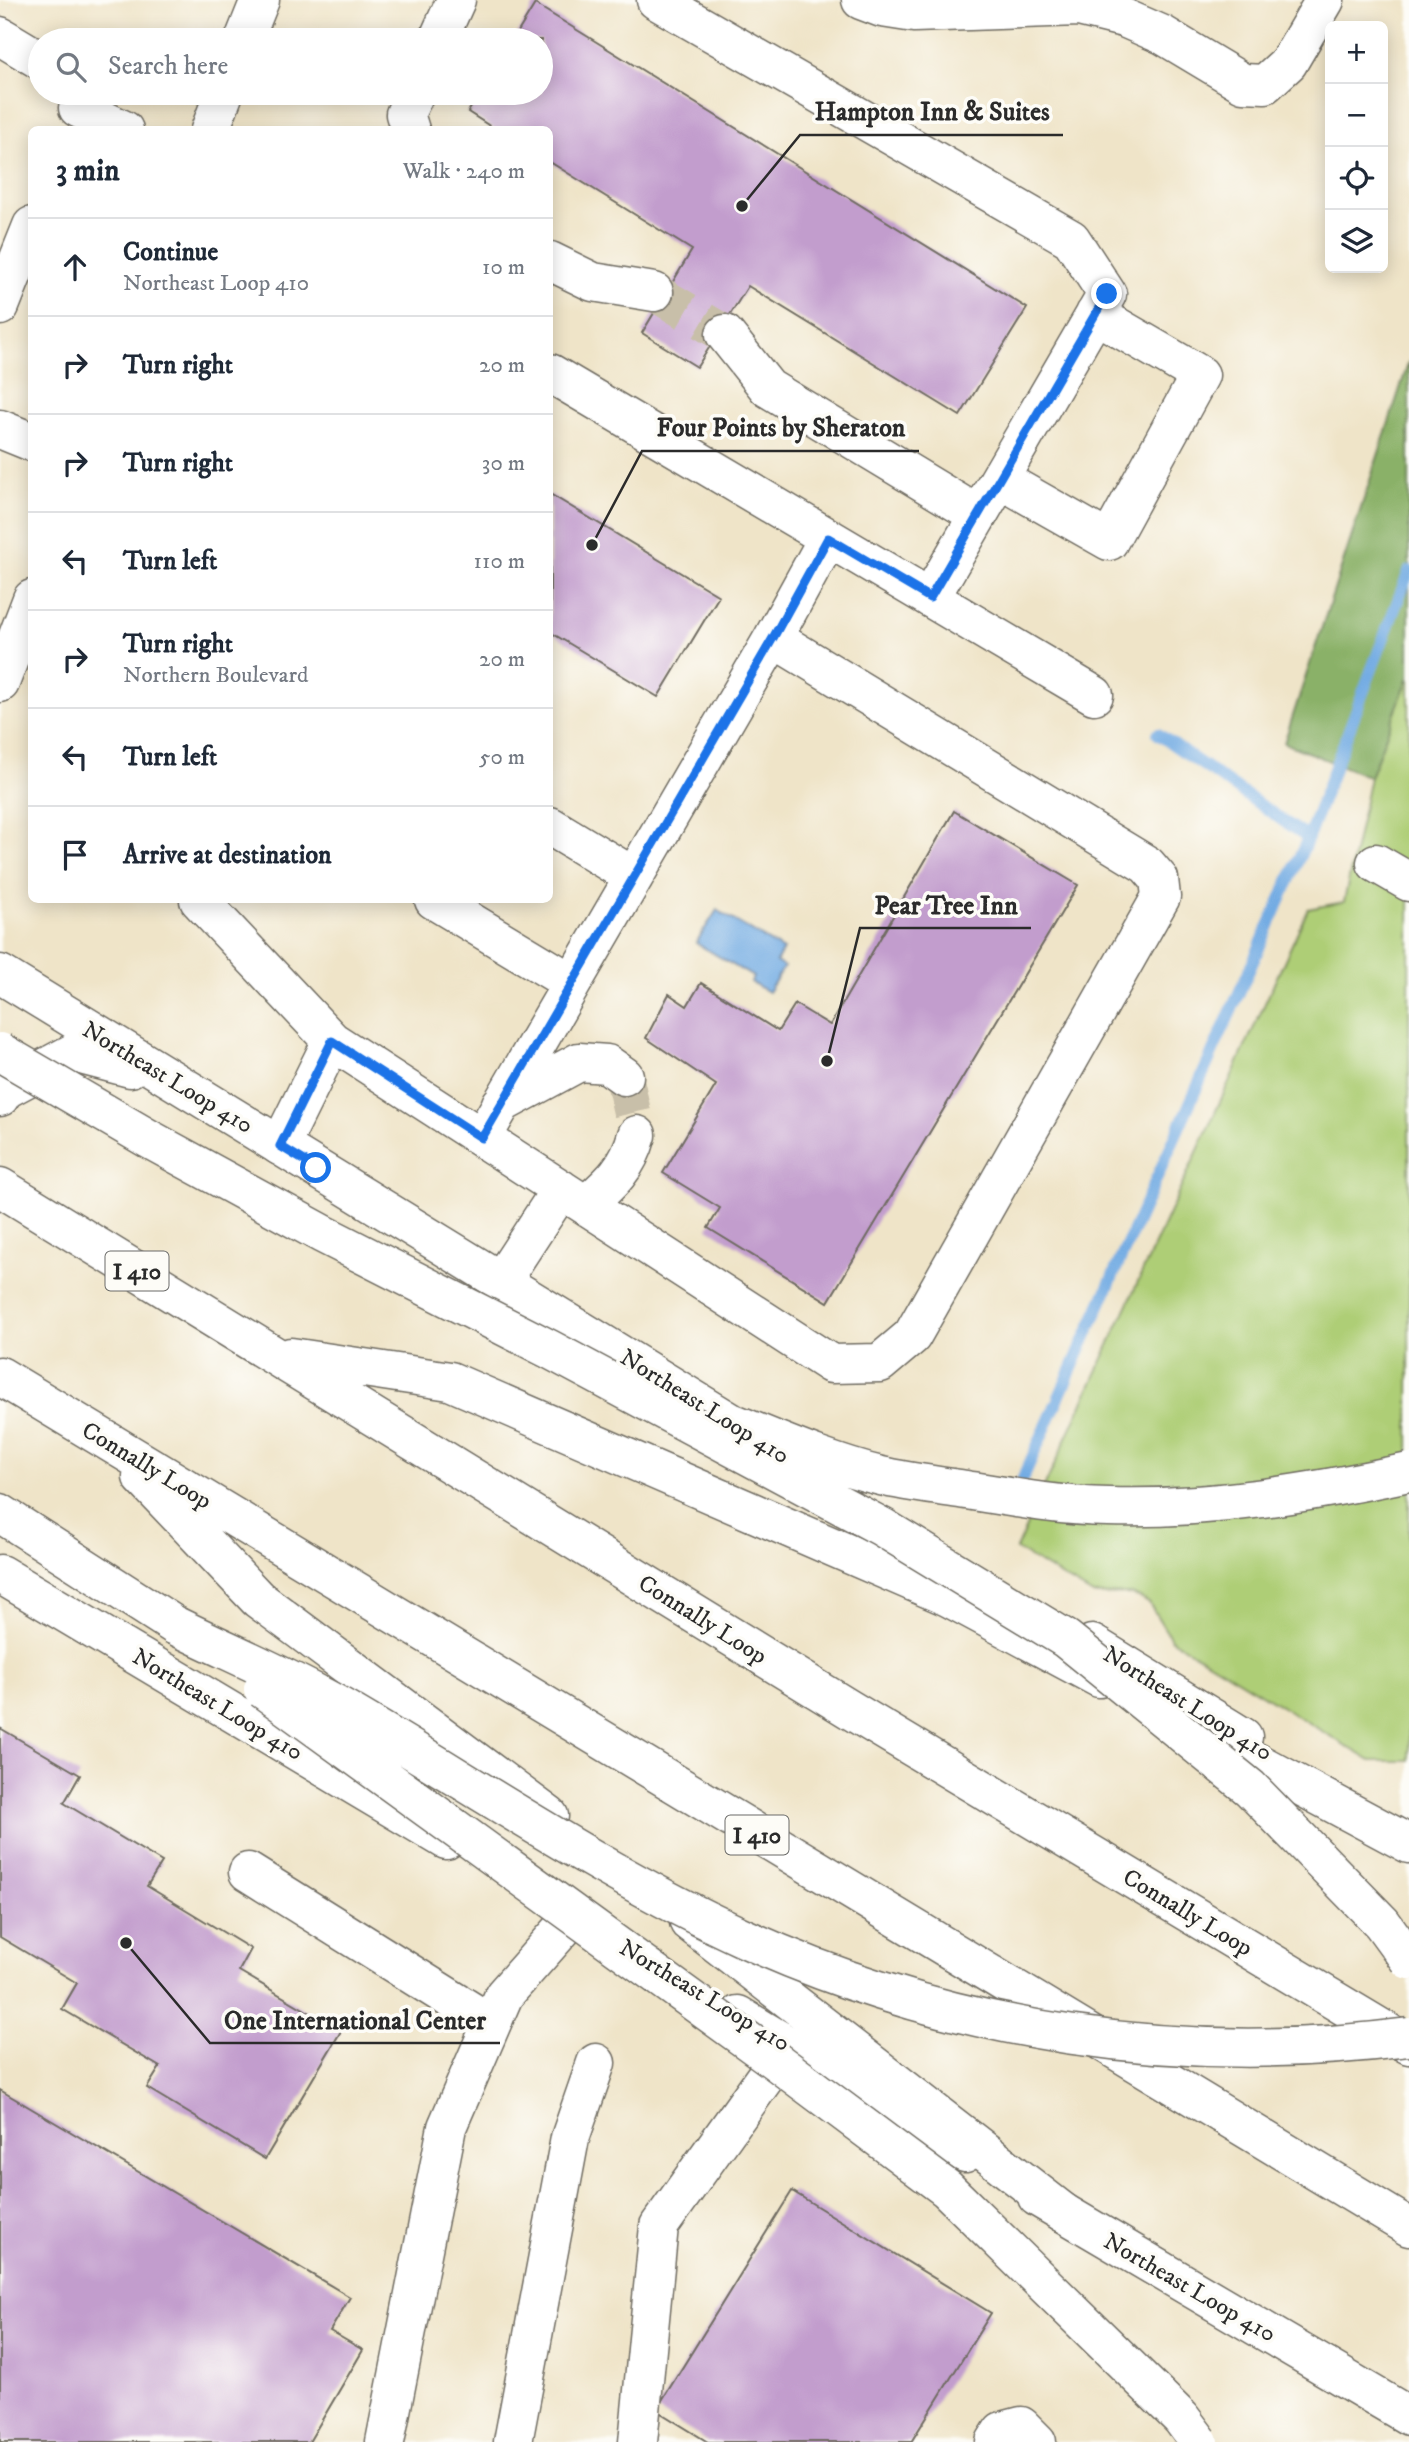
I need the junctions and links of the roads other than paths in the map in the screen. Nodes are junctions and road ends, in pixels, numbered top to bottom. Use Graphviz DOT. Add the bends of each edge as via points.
graph roads {
  1 [pos="260,0"];
  2 [pos="456,0"];
  3 [pos="656,0"];
  4 [pos="861,0"];
  5 [pos="1325,0"];
  6 [pos="1129,9"];
  7 [pos="249,28"];
  8 [pos="443,28"];
  9 [pos="0,36"];
  10 [pos="28,53"];
  11 [pos="219,105"];
  12 [pos="409,105"];
  13 [pos="77,110"];
  14 [pos="115,126"];
  15 [pos="212,126"];
  16 [pos="409,126"];
  17 [pos="28,236"];
  18 [pos="553,262"];
  19 [pos="654,292"];
  20 [pos="0,306"];
  21 [pos="1096,314"];
  22 [pos="725,334"];
  23 [pos="553,375"];
  24 [pos="0,429"];
  25 [pos="28,440"];
  26 [pos="1000,479"];
  27 [pos="978,514"];
  28 [pos="828,538"];
  29 [pos="930,598"];
  30 [pos="28,607"];
  31 [pos="773,638"];
  32 [pos="7,650"];
  33 [pos="0,683"];
  34 [pos="1094,695"];
  35 [pos="553,828"];
  36 [pos="1376,863"];
  37 [pos="634,877"];
  38 [pos="1409,882"];
  39 [pos="202,903"];
  40 [pos="440,903"];
  41 [pos="0,974"];
  42 [pos="572,983"];
  43 [pos="332,1041"];
  44 [pos="0,1052"];
  45 [pos="624,1076"];
  46 [pos="169,1079"];
  47 [pos="2,1093"];
  48 [pos="501,1104"];
  49 [pos="637,1135"];
  50 [pos="482,1138"];
  51 [pos="280,1146"];
  52 [pos="0,1188"];
  53 [pos="574,1197"];
  54 [pos="501,1281"];
  55 [pos="549,1349"];
  56 [pos="274,1355"];
  57 [pos="0,1377"];
  58 [pos="107,1440"];
  59 [pos="1409,1472"];
  60 [pos="0,1513"];
  61 [pos="6,1575"];
  62 [pos="176,1626"];
  63 [pos="1409,1839"];
  64 [pos="1409,1844"];
  65 [pos="248,1872"];
  66 [pos="574,1916"];
  67 [pos="1409,1960"];
  68 [pos="491,2024"];
  69 [pos="1409,2037"];
  70 [pos="788,2045"];
  71 [pos="1409,2045"];
  72 [pos="596,2063"];
  73 [pos="1064,2213"];
  74 [pos="1409,2227"];
  75 [pos="1409,2416"];
  76 [pos="385,2442"];
  77 [pos="513,2442"];
  78 [pos="638,2442"];
  79 [pos="995,2442"];
  80 [pos="1037,2442"];
  81 [pos="1199,2442"];
  1 -- 7 [label="main road"];
  2 -- 8 [label="main road"];
  3 -- 21 [label="main road" via="1071,239 1107,294"];
  4 -- 6 [label="main road" via="914,13"];
  5 -- 6 [label="main road" via="1288,63 1265,84 1243,83 1163,36"];
  9 -- 10 [label="main road"];
  11 -- 15 [label="main road"];
  12 -- 16 [label="main road" via="405,114"];
  13 -- 14 [label="main road"];
  17 -- 20 [label="main road"];
  18 -- 19 [label="main road" via="593,282"];
  21 -- 26 [label="main road"];
  21 -- 26 [label="main road" via="1200,375 1108,541"];
  22 -- 27 [label="main road" via="768,388"];
  23 -- 28 [label="main road"];
  24 -- 25 [label="main road"];
  26 -- 27 [label="main road"];
  27 -- 29 [label="main road"];
  28 -- 29 [label="main road"];
  28 -- 31 [label="main road"];
  29 -- 34 [label="main road"];
  30 -- 32 [label="main road"];
  31 -- 37 [label="main road"];
  31 -- 53 [label="main road" via="1147,865 1159,879 1161,897 912,1336 880,1363 831,1364"];
  32 -- 33 [label="main road"];
  35 -- 37 [label="main road"];
  36 -- 38 [label="main road"];
  37 -- 42 [label="main road"];
  39 -- 43 [label="main road"];
  40 -- 42 [label="main road"];
  41 -- 46 [label="main road, Northeast Loop 410"];
  42 -- 48 [label="main road"];
  43 -- 50 [label="main road"];
  43 -- 51 [label="main road"];
  44 -- 55 [label="main road, bridge" via="323,1234"];
  45 -- 48 [label="main road" via="607,1064 579,1062"];
  46 -- 47 [label="main road" via="73,1052"];
  46 -- 51 [label="main road, Northeast Loop 410"];
  48 -- 50 [label="main road"];
  49 -- 53 [label="main road" via="632,1155 615,1179"];
  50 -- 53 [label="main road"];
  51 -- 54 [label="main road, Northeast Loop 410"];
  52 -- 56 [label="main road, Connally Loop / I 410"];
  53 -- 54 [label="main road"];
  54 -- 63 [label="main road, Northeast Loop 410"];
  55 -- 59 [label="main road, bridge" via="820,1458 882,1476 1023,1499 1107,1507 1180,1506 1336,1488"];
  55 -- 67 [label="main road, bridge" via="883,1527 1066,1639 1250,1788 1381,1923"];
  56 -- 64 [label="main road" via="450,1381 948,1597"];
  56 -- 71 [label="main road, Connally Loop / I 410" via="849,1709"];
  57 -- 58 [label="main road, Connally Loop / I 410"];
  58 -- 73 [label="main road" via="258,1600 702,1931"];
  58 -- 74 [label="main road, Connally Loop / I 410"];
  60 -- 62 [label="main road"];
  61 -- 66 [label="main road, Northeast Loop 410"];
  62 -- 69 [label="main road, bridge" via="340,1706 656,1894 745,1938 897,1995 1055,2034 1125,2042 1272,2049"];
  62 -- 81 [label="main road, bridge" via="947,2189 1181,2418"];
  65 -- 68 [label="main road"];
  66 -- 68 [label="main road" via="504,1995"];
  66 -- 70 [label="main road, Northeast Loop 410"];
  68 -- 76 [label="main road" via="447,2127"];
  70 -- 73 [label="main road, Northeast Loop 410"];
  70 -- 78 [label="main road" via="659,2226"];
  72 -- 77 [label="main road" via="570,2138"];
  73 -- 75 [label="main road, Northeast Loop 410"];
  79 -- 80 [label="main road" via="1002,2431 1021,2426"];
}
